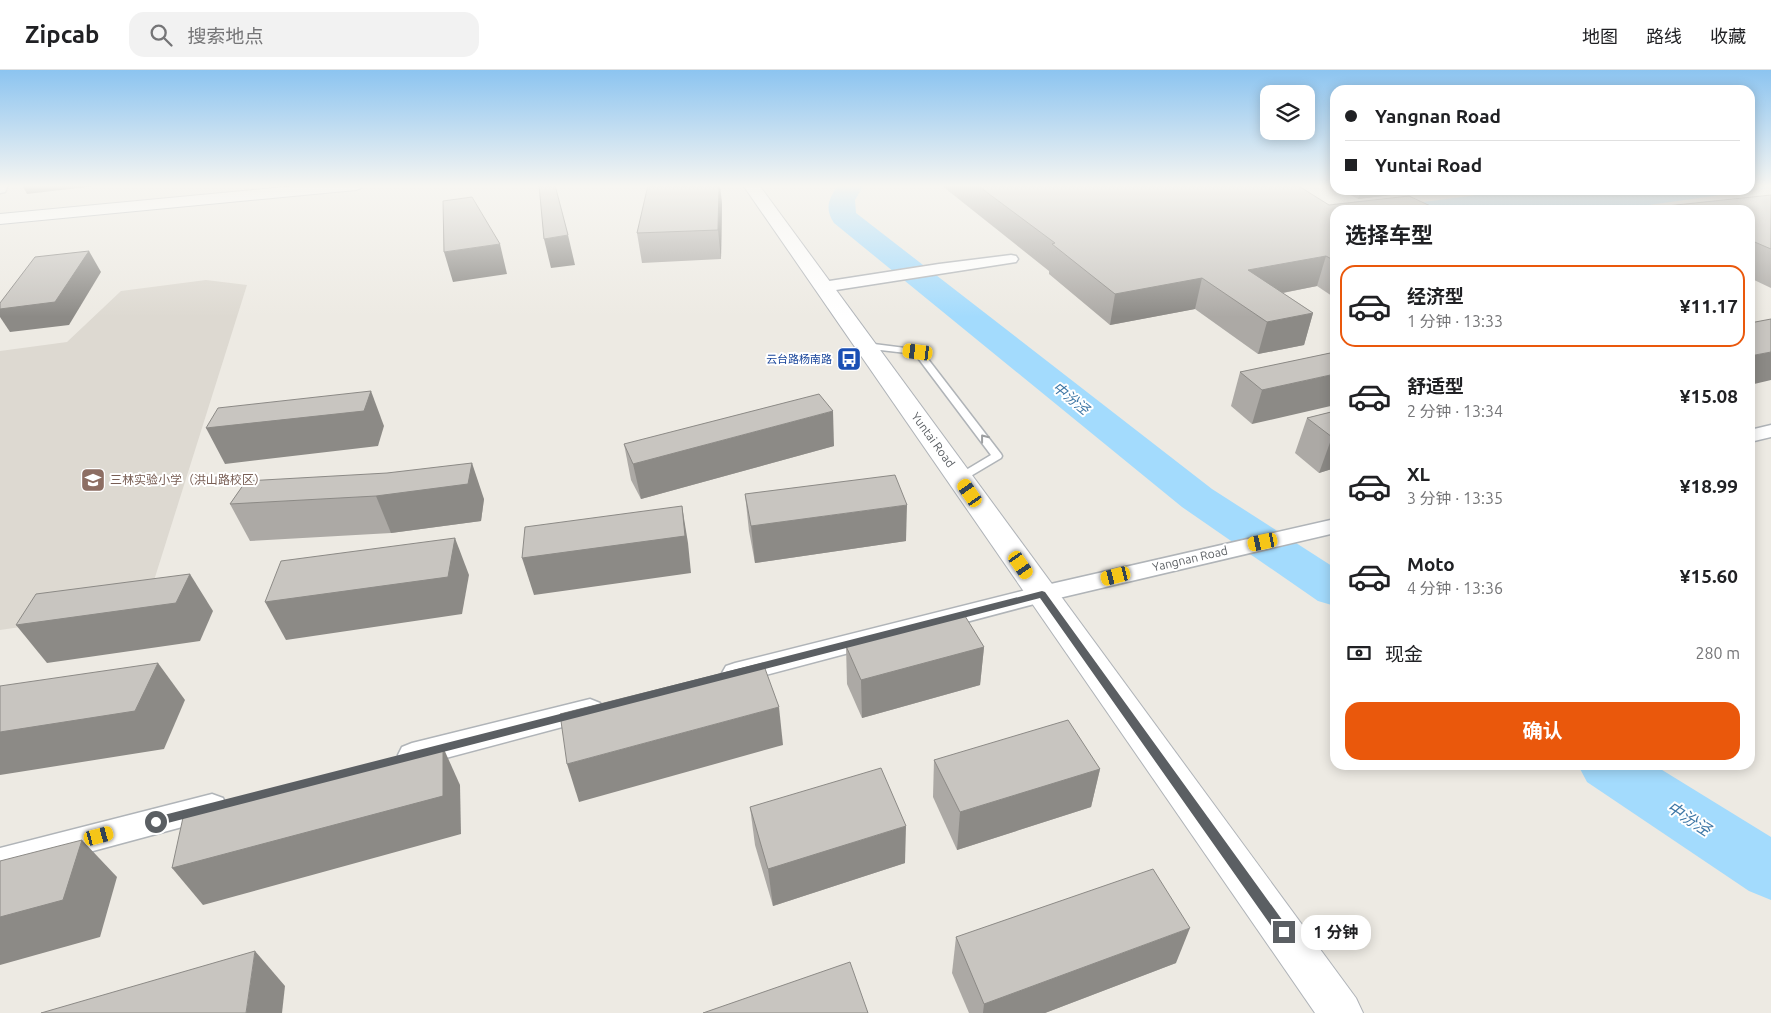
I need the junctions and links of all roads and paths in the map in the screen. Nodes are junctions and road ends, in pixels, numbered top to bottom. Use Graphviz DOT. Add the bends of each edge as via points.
graph roads {
  1 [pos="786,229"];
  2 [pos="1011,259"];
  3 [pos="823,287"];
  4 [pos="866,346"];
  5 [pos="1771,431"];
  6 [pos="1755,435"];
  7 [pos="960,478"];
  8 [pos="1330,527"];
  9 [pos="1042,594"];
  10 [pos="714,678"];
  11 [pos="618,702"];
  12 [pos="387,762"];
  13 [pos="233,802"];
  14 [pos="0,862"];
  15 [pos="1341,1013"];
  1 -- 3 [label="street, Yuntai Road"];
  2 -- 3 [label="street"];
  3 -- 4 [label="street, Yuntai Road"];
  4 -- 7 [label="street, Yuntai Road"];
  7 -- 4 [label="lane, one-way" via="998,456 918,352"];
  5 -- 6 [label="street"];
  7 -- 9 [label="street, Yuntai Road"];
  8 -- 9 [label="street, Yangnan Road"];
  9 -- 10 [label="street, Yangnan Road"];
  9 -- 15 [label="street, Yuntai Road"];
  11 -- 12 [label="street"];
  13 -- 14 [label="street"];
}
